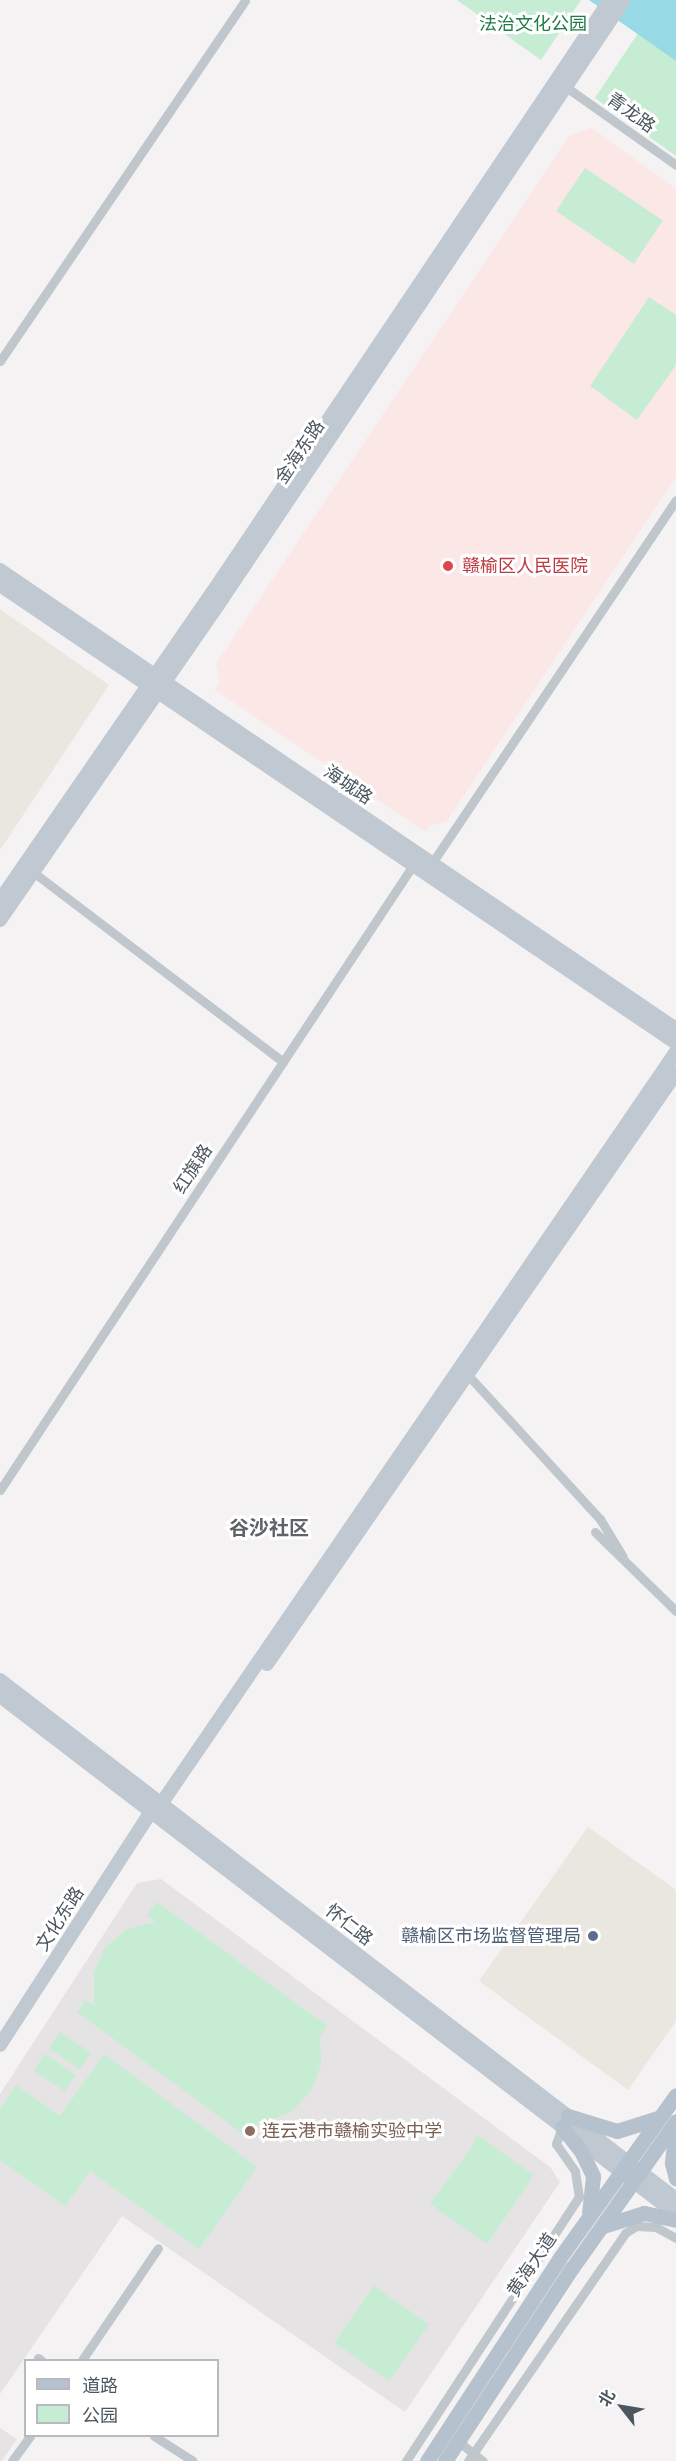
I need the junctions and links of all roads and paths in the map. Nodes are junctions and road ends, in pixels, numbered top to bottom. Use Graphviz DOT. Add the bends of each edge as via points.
graph roads {
  1 [pos="245,0"];
  2 [pos="610,0"];
  3 [pos="624,0"];
  4 [pos="598,29"];
  5 [pos="566,87"];
  6 [pos="676,165"];
  7 [pos="0,361"];
  8 [pos="676,500"];
  9 [pos="0,570"];
  10 [pos="0,585"];
  11 [pos="156,684"];
  12 [pos="432,864"];
  13 [pos="413,865"];
  14 [pos="33,872"];
  15 [pos="0,900"];
  16 [pos="0,920"];
  17 [pos="676,1029"];
  18 [pos="676,1043"];
  19 [pos="676,1052"];
  20 [pos="283,1062"];
  21 [pos="676,1073"];
  22 [pos="467,1374"];
  23 [pos="0,1490"];
  24 [pos="595,1532"];
  25 [pos="623,1557"];
  26 [pos="676,1611"];
  27 [pos="0,1680"];
  28 [pos="0,1696"];
  29 [pos="160,1808"];
  30 [pos="0,2046"];
  31 [pos="676,2095"];
  32 [pos="660,2117"];
  33 [pos="676,2121"];
  34 [pos="565,2122"];
  35 [pos="676,2128"];
  36 [pos="631,2172"];
  37 [pos="676,2179"];
  38 [pos="676,2199"];
  39 [pos="676,2214"];
  40 [pos="588,2218"];
  41 [pos="676,2220"];
  42 [pos="600,2228"];
  43 [pos="676,2238"];
  44 [pos="158,2248"];
  45 [pos="83,2359"];
  46 [pos="29,2437"];
  47 [pos="156,2437"];
  48 [pos="458,2441"];
  49 [pos="470,2457"];
  50 [pos="12,2461"];
  51 [pos="193,2461"];
  52 [pos="406,2461"];
  53 [pos="427,2461"];
  54 [pos="445,2461"];
  55 [pos="483,2461"];
  1 -- 7 [label="street"];
  2 -- 4 [label="main road, 金海东路"];
  3 -- 4 [label="main road, 金海东路"];
  4 -- 5 [label="main road, 金海东路"];
  4 -- 11 [label="main road, 金海东路"];
  5 -- 6 [label="street, 青龙路"];
  5 -- 11 [label="main road, 金海东路"];
  8 -- 12 [label="street"];
  9 -- 11 [label="main road, 海城路"];
  10 -- 11 [label="main road, 海城路"];
  11 -- 12 [label="main road, 海城路"];
  11 -- 13 [label="main road, 海城路"];
  11 -- 14 [label="main road, 金海东路"];
  11 -- 15 [label="main road, 金海东路"];
  12 -- 17 [label="main road, 海城路"];
  13 -- 18 [label="main road, 海城路"];
  13 -- 20 [label="street, 红旗路"];
  14 -- 16 [label="main road, 金海东路"];
  14 -- 20 [label="street"];
  19 -- 29 [label="main road"];
  20 -- 23 [label="street, 红旗路"];
  21 -- 22 [label="main road"];
  22 -- 25 [label="street" via="600,1519"];
  22 -- 29 [label="main road"];
  24 -- 25 [label="street"];
  25 -- 26 [label="street"];
  27 -- 29 [label="main road, 怀仁路"];
  28 -- 29 [label="main road, 怀仁路"];
  29 -- 30 [label="main road, 文化东路"];
  29 -- 34 [label="main road, 怀仁路"];
  31 -- 32 [label="main road, 黄海大道"];
  32 -- 34 [label="main road" via="617,2132"];
  32 -- 36 [label="main road, 黄海大道"];
  33 -- 36 [label="main road, 黄海大道"];
  34 -- 36 [label="main road, 怀仁路"];
  34 -- 40 [label="main road" via="593,2176"];
  34 -- 52 [label="street" via="556,2144 575,2171 579,2197"];
  35 -- 37 [label="main road" via="672,2163"];
  36 -- 38 [label="main road, 怀仁路"];
  36 -- 39 [label="main road, 怀仁路"];
  36 -- 40 [label="main road, 黄海大道"];
  36 -- 42 [label="main road, 黄海大道"];
  40 -- 53 [label="main road, 黄海大道"];
  41 -- 42 [label="main road" via="644,2213"];
  42 -- 48 [label="main road, 黄海大道"];
  43 -- 49 [label="street" via="656,2227 636,2226 625,2233"];
  44 -- 45 [label="street"];
  46 -- 50 [label="street"];
  47 -- 51 [label="street"];
  48 -- 49 [label="street"];
  48 -- 54 [label="main road, 黄海大道"];
  49 -- 55 [label="street"];
}
